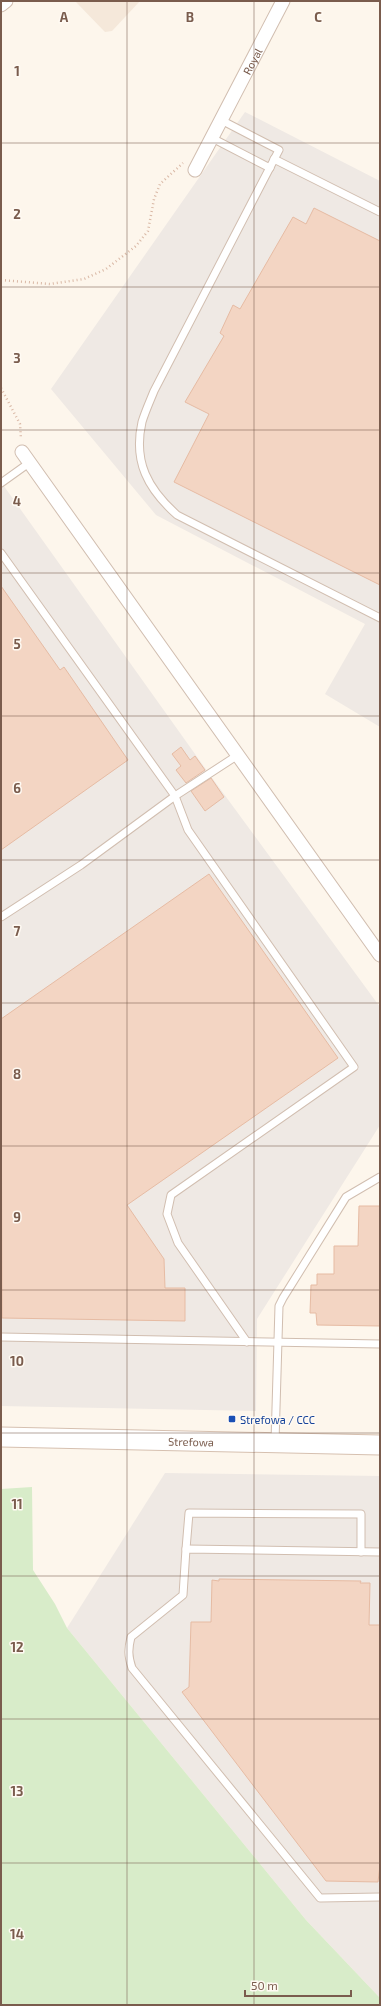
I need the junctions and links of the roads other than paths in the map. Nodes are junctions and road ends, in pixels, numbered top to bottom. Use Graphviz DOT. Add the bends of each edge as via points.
graph roads {
  1 [pos="6,1"];
  2 [pos="283,1"];
  3 [pos="1,5"];
  4 [pos="222,120"];
  5 [pos="212,138"];
  6 [pos="274,159"];
  7 [pos="270,168"];
  8 [pos="195,170"];
  9 [pos="380,212"];
  10 [pos="22,452"];
  11 [pos="29,463"];
  12 [pos="1,484"];
  13 [pos="1,553"];
  14 [pos="380,618"];
  15 [pos="238,755"];
  16 [pos="175,796"];
  17 [pos="1,917"];
  18 [pos="380,955"];
  19 [pos="380,1177"];
  20 [pos="1,1337"];
  21 [pos="247,1342"];
  22 [pos="279,1342"];
  23 [pos="380,1344"];
  24 [pos="1,1437"];
  25 [pos="276,1442"];
  26 [pos="380,1445"];
  27 [pos="186,1549"];
  28 [pos="361,1552"];
  29 [pos="380,1552"];
  30 [pos="380,1897"];
  1 -- 3 [label="street"];
  2 -- 4 [label="street, Royal"];
  4 -- 5 [label="street, Royal"];
  4 -- 6 [label="lane" via="279,150"];
  5 -- 7 [label="lane"];
  5 -- 8 [label="street, Royal"];
  6 -- 7 [label="lane"];
  6 -- 9 [label="lane"];
  7 -- 14 [label="lane" via="154,391 142,422 139,451 146,478 160,500 177,515"];
  10 -- 11 [label="street"];
  11 -- 12 [label="lane"];
  11 -- 15 [label="street"];
  13 -- 16 [label="lane"];
  15 -- 16 [label="lane"];
  15 -- 18 [label="street"];
  16 -- 17 [label="lane" via="81,865"];
  16 -- 21 [label="lane" via="188,830 354,1067 171,1195 167,1214 178,1243"];
  19 -- 22 [label="lane" via="346,1197 282,1298"];
  20 -- 21 [label="lane"];
  21 -- 22 [label="lane"];
  22 -- 23 [label="lane"];
  22 -- 25 [label="lane"];
  24 -- 25 [label="street, Strefowa"];
  25 -- 26 [label="street, Strefowa"];
  27 -- 28 [label="lane"];
  27 -- 28 [label="lane" via="189,1513 361,1514"];
  27 -- 30 [label="lane" via="183,1595 131,1637 128,1657 132,1668 320,1898"];
  28 -- 29 [label="lane"];
}
